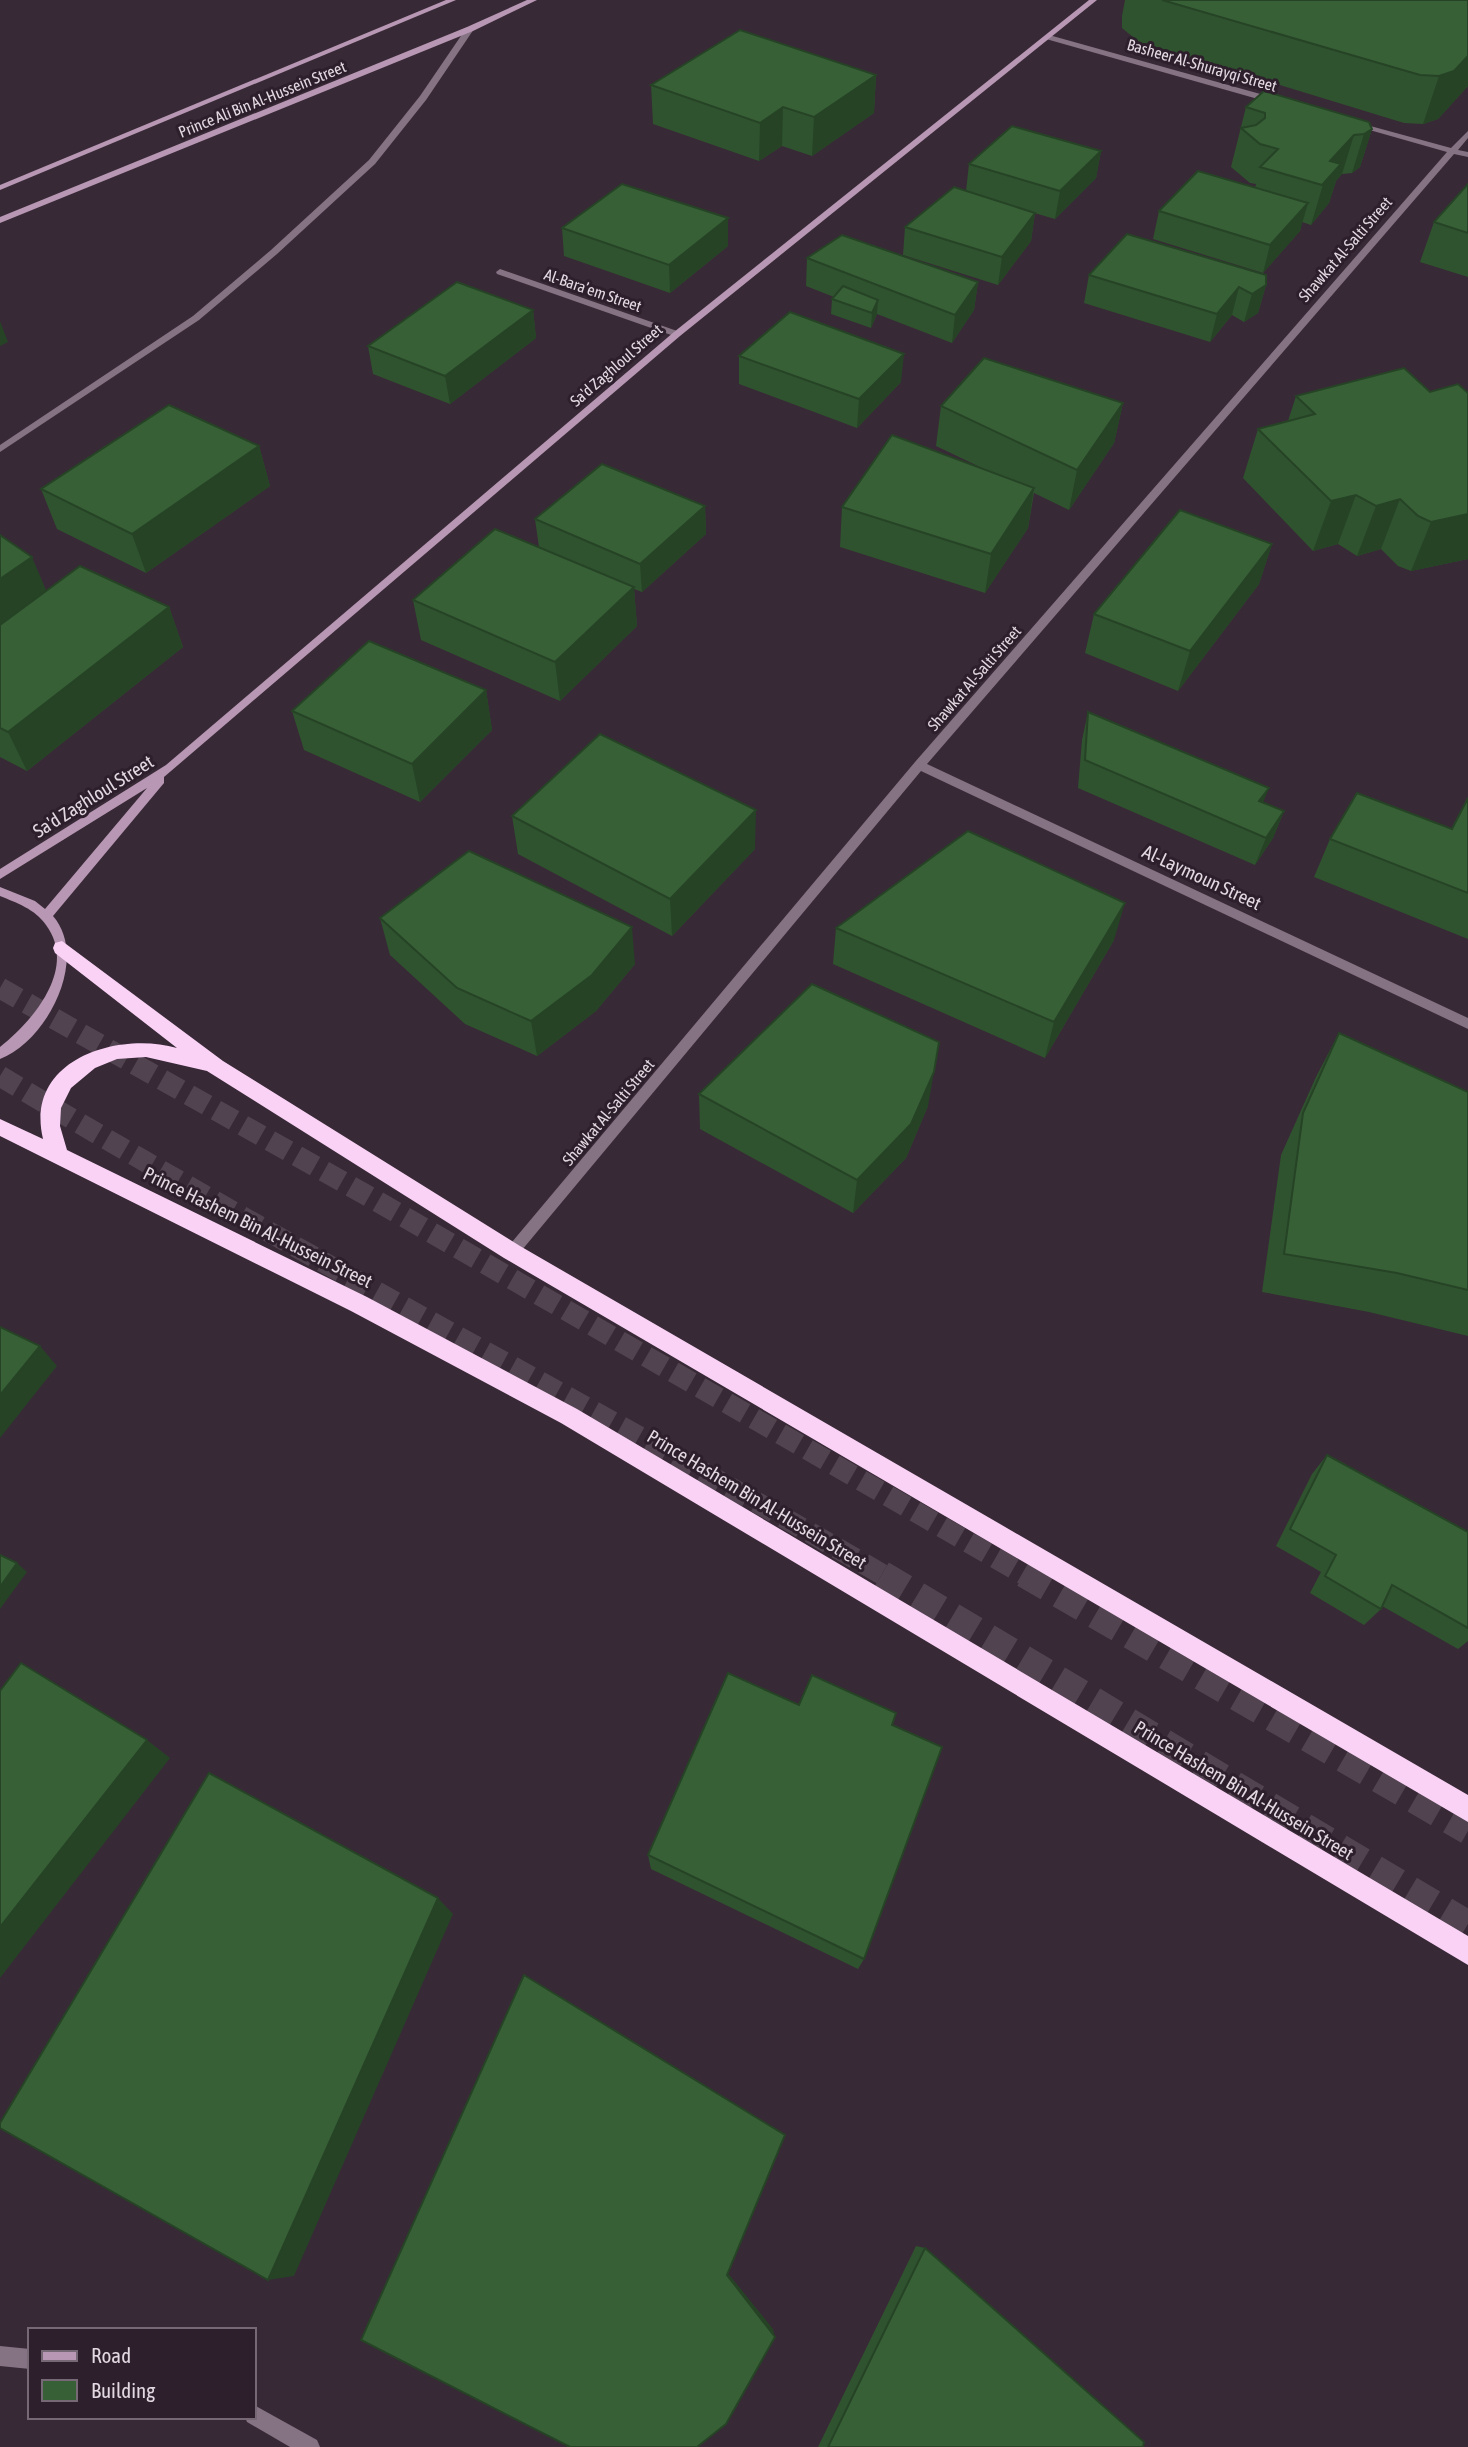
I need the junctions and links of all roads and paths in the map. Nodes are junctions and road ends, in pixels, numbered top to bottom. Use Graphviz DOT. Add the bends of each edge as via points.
graph roads {
  1 [pos="452,0"];
  2 [pos="533,0"];
  3 [pos="1093,0"];
  4 [pos="470,29"];
  5 [pos="1049,37"];
  6 [pos="1290,105"];
  7 [pos="1344,120"];
  8 [pos="1468,133"];
  9 [pos="1451,151"];
  10 [pos="1468,155"];
  11 [pos="0,188"];
  12 [pos="0,220"];
  13 [pos="500,272"];
  14 [pos="677,334"];
  15 [pos="0,449"];
  16 [pos="919,765"];
  17 [pos="170,768"];
  18 [pos="0,875"];
  19 [pos="0,891"];
  20 [pos="46,916"];
  21 [pos="62,948"];
  22 [pos="1468,1024"];
  23 [pos="0,1054"];
  24 [pos="216,1067"];
  25 [pos="0,1127"];
  26 [pos="58,1156"];
  27 [pos="512,1252"];
  28 [pos="1468,1809"];
  29 [pos="1468,1951"];
  30 [pos="0,2356"];
  31 [pos="28,2359"];
  32 [pos="256,2416"];
  33 [pos="310,2447"];
  1 -- 11 [label="street, Prince Ali Bin Al-Hussein Street"];
  2 -- 4 [label="street, Prince Ali Bin Al-Hussein Street"];
  3 -- 5 [label="street, Sa'd Zaghloul Street"];
  4 -- 12 [label="street, Prince Ali Bin Al-Hussein Street"];
  4 -- 15 [label="street" via="372,162 275,252 196,318"];
  5 -- 6 [label="street, Basheer Al-Shurayqi Street"];
  5 -- 14 [label="street, Sa'd Zaghloul Street"];
  7 -- 9 [label="street"];
  8 -- 9 [label="street, Shawkat Al-Salti Street"];
  9 -- 10 [label="street"];
  9 -- 16 [label="street, Shawkat Al-Salti Street"];
  13 -- 14 [label="street, Al-Bara’em Street"];
  14 -- 17 [label="street, Sa'd Zaghloul Street"];
  16 -- 22 [label="street, Al-Laymoun Street"];
  16 -- 27 [label="street, Shawkat Al-Salti Street"];
  17 -- 18 [label="street, Sa'd Zaghloul Street"];
  17 -- 20 [label="street, Sa'd Zaghloul Street"];
  19 -- 20 [label="street" via="25,900"];
  20 -- 21 [label="street"];
  21 -- 23 [label="street" via="62,976 50,1005 26,1034"];
  21 -- 24 [label="highway"];
  24 -- 26 [label="highway" via="143,1049 122,1050 85,1065 58,1092 51,1107 49,1123"];
  24 -- 27 [label="highway"];
  25 -- 26 [label="highway, Prince Hashem Bin Al-Hussein Street"];
  26 -- 29 [label="highway, Prince Hashem Bin Al-Hussein Street" via="359,1304 569,1416"];
  27 -- 28 [label="highway"];
  30 -- 31 [label="street"];
  32 -- 33 [label="street"];
}
